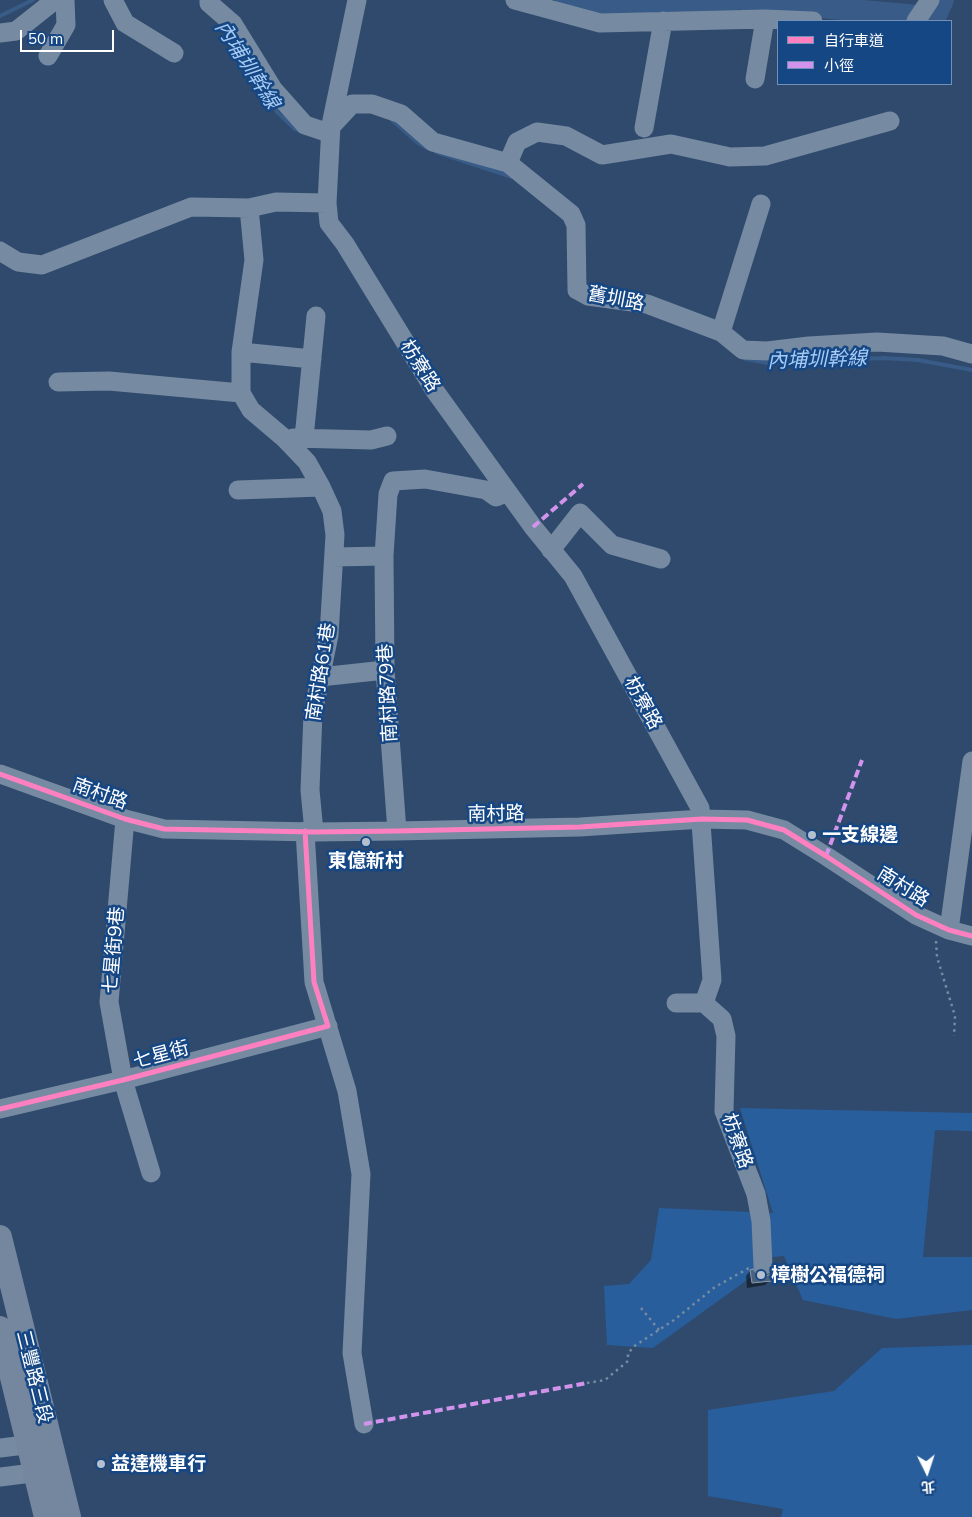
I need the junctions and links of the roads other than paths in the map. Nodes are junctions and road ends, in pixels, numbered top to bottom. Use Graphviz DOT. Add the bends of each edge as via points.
graph roads {
  1 [pos="54,0"];
  2 [pos="65,0"];
  3 [pos="113,0"];
  4 [pos="209,0"];
  5 [pos="357,0"];
  6 [pos="515,0"];
  7 [pos="930,0"];
  8 [pos="764,19"];
  9 [pos="788,20"];
  10 [pos="917,20"];
  11 [pos="664,21"];
  12 [pos="0,33"];
  13 [pos="174,53"];
  14 [pos="48,56"];
  15 [pos="755,79"];
  16 [pos="890,120"];
  17 [pos="330,125"];
  18 [pos="644,128"];
  19 [pos="508,163"];
  20 [pos="327,203"];
  21 [pos="761,204"];
  22 [pos="249,208"];
  23 [pos="0,250"];
  24 [pos="316,316"];
  25 [pos="721,332"];
  26 [pos="241,352"];
  27 [pos="972,354"];
  28 [pos="312,358"];
  29 [pos="58,382"];
  30 [pos="242,393"];
  31 [pos="387,436"];
  32 [pos="284,438"];
  33 [pos="304,438"];
  34 [pos="321,487"];
  35 [pos="238,490"];
  36 [pos="508,492"];
  37 [pos="551,550"];
  38 [pos="384,556"];
  39 [pos="334,557"];
  40 [pos="661,559"];
  41 [pos="385,670"];
  42 [pos="320,677"];
  43 [pos="972,761"];
  44 [pos="0,774"];
  45 [pos="125,819"];
  46 [pos="702,819"];
  47 [pos="397,831"];
  48 [pos="310,832"];
  49 [pos="942,927"];
  50 [pos="972,936"];
  51 [pos="676,1003"];
  52 [pos="704,1003"];
  53 [pos="328,1026"];
  54 [pos="123,1080"];
  55 [pos="0,1109"];
  56 [pos="151,1173"];
  57 [pos="0,1237"];
  58 [pos="763,1266"];
  59 [pos="0,1328"];
  60 [pos="364,1424"];
  61 [pos="39,1443"];
  62 [pos="0,1448"];
  63 [pos="46,1472"];
  64 [pos="0,1477"];
  65 [pos="46,1517"];
  66 [pos="70,1517"];
  1 -- 12 [label="street" via="16,31"];
  2 -- 14 [label="street" via="66,25"];
  3 -- 13 [label="street" via="125,23"];
  4 -- 17 [label="street" via="233,24 273,89 305,125 326,132"];
  5 -- 17 [label="street"];
  6 -- 11 [label="street" via="600,23"];
  7 -- 10 [label="street"];
  8 -- 9 [label="street"];
  8 -- 11 [label="street"];
  8 -- 15 [label="street"];
  11 -- 18 [label="street"];
  16 -- 19 [label="street" via="765,156 730,157 671,144 602,155 566,136 537,132 517,142"];
  17 -- 19 [label="street, 舊圳路" via="352,104 372,104 401,114 434,142"];
  17 -- 20 [label="street"];
  19 -- 25 [label="street, 舊圳路" via="571,214 576,225 577,290 588,296 647,304"];
  20 -- 22 [label="street" via="276,202"];
  20 -- 36 [label="street, 枋寮路" via="329,223 435,390"];
  21 -- 25 [label="street"];
  22 -- 23 [label="street" via="191,207 42,265 18,262"];
  22 -- 26 [label="street" via="254,260"];
  24 -- 28 [label="street"];
  25 -- 27 [label="street, 舊圳路" via="743,350 877,342 943,346"];
  26 -- 28 [label="street"];
  26 -- 30 [label="street"];
  28 -- 33 [label="street"];
  29 -- 30 [label="street" via="109,381"];
  30 -- 32 [label="street" via="251,410"];
  31 -- 33 [label="street" via="371,440"];
  32 -- 33 [label="street"];
  32 -- 34 [label="street" via="307,462"];
  34 -- 35 [label="street"];
  34 -- 39 [label="street, 南村路61巷" via="332,511"];
  36 -- 37 [label="street, 枋寮路"];
  36 -- 38 [label="street, 南村路79巷" via="496,497 486,490 425,479 393,481 388,494"];
  37 -- 40 [label="street" via="580,513 612,545"];
  37 -- 46 [label="street, 枋寮路" via="573,576 700,808"];
  38 -- 39 [label="street"];
  38 -- 41 [label="street, 南村路79巷"];
  39 -- 42 [label="street, 南村路61巷" via="329,635"];
  41 -- 42 [label="street"];
  41 -- 47 [label="street, 南村路79巷"];
  42 -- 48 [label="street, 南村路61巷" via="313,713"];
  43 -- 49 [label="street"];
  44 -- 45 [label="street, 南村路"];
  45 -- 48 [label="street, 南村路" via="164,830"];
  45 -- 54 [label="street, 七星街9巷" via="109,1002"];
  46 -- 47 [label="street, 南村路" via="580,827"];
  46 -- 49 [label="street, 南村路" via="746,820 784,830 916,915"];
  46 -- 52 [label="street, 枋寮路" via="712,980"];
  47 -- 48 [label="street, 南村路"];
  48 -- 53 [label="street, 南村路61巷" via="314,982"];
  49 -- 50 [label="street, 南村路"];
  51 -- 52 [label="street"];
  52 -- 58 [label="street, 枋寮路" via="722,1019 726,1036 724,1111 756,1194"];
  53 -- 54 [label="street, 七星街"];
  53 -- 60 [label="street, 南村路61巷" via="347,1091 361,1174 352,1353"];
  54 -- 55 [label="street, 七星街"];
  54 -- 56 [label="street, 七星街9巷"];
  57 -- 61 [label="main road, 三豐路三段"];
  59 -- 61 [label="main road, 三豐路三段"];
  61 -- 62 [label="street"];
  61 -- 63 [label="main road, 三豐路三段"];
  63 -- 64 [label="street"];
  63 -- 65 [label="main road, 三豐路三段"];
  63 -- 66 [label="main road, 三豐路三段"];
}
